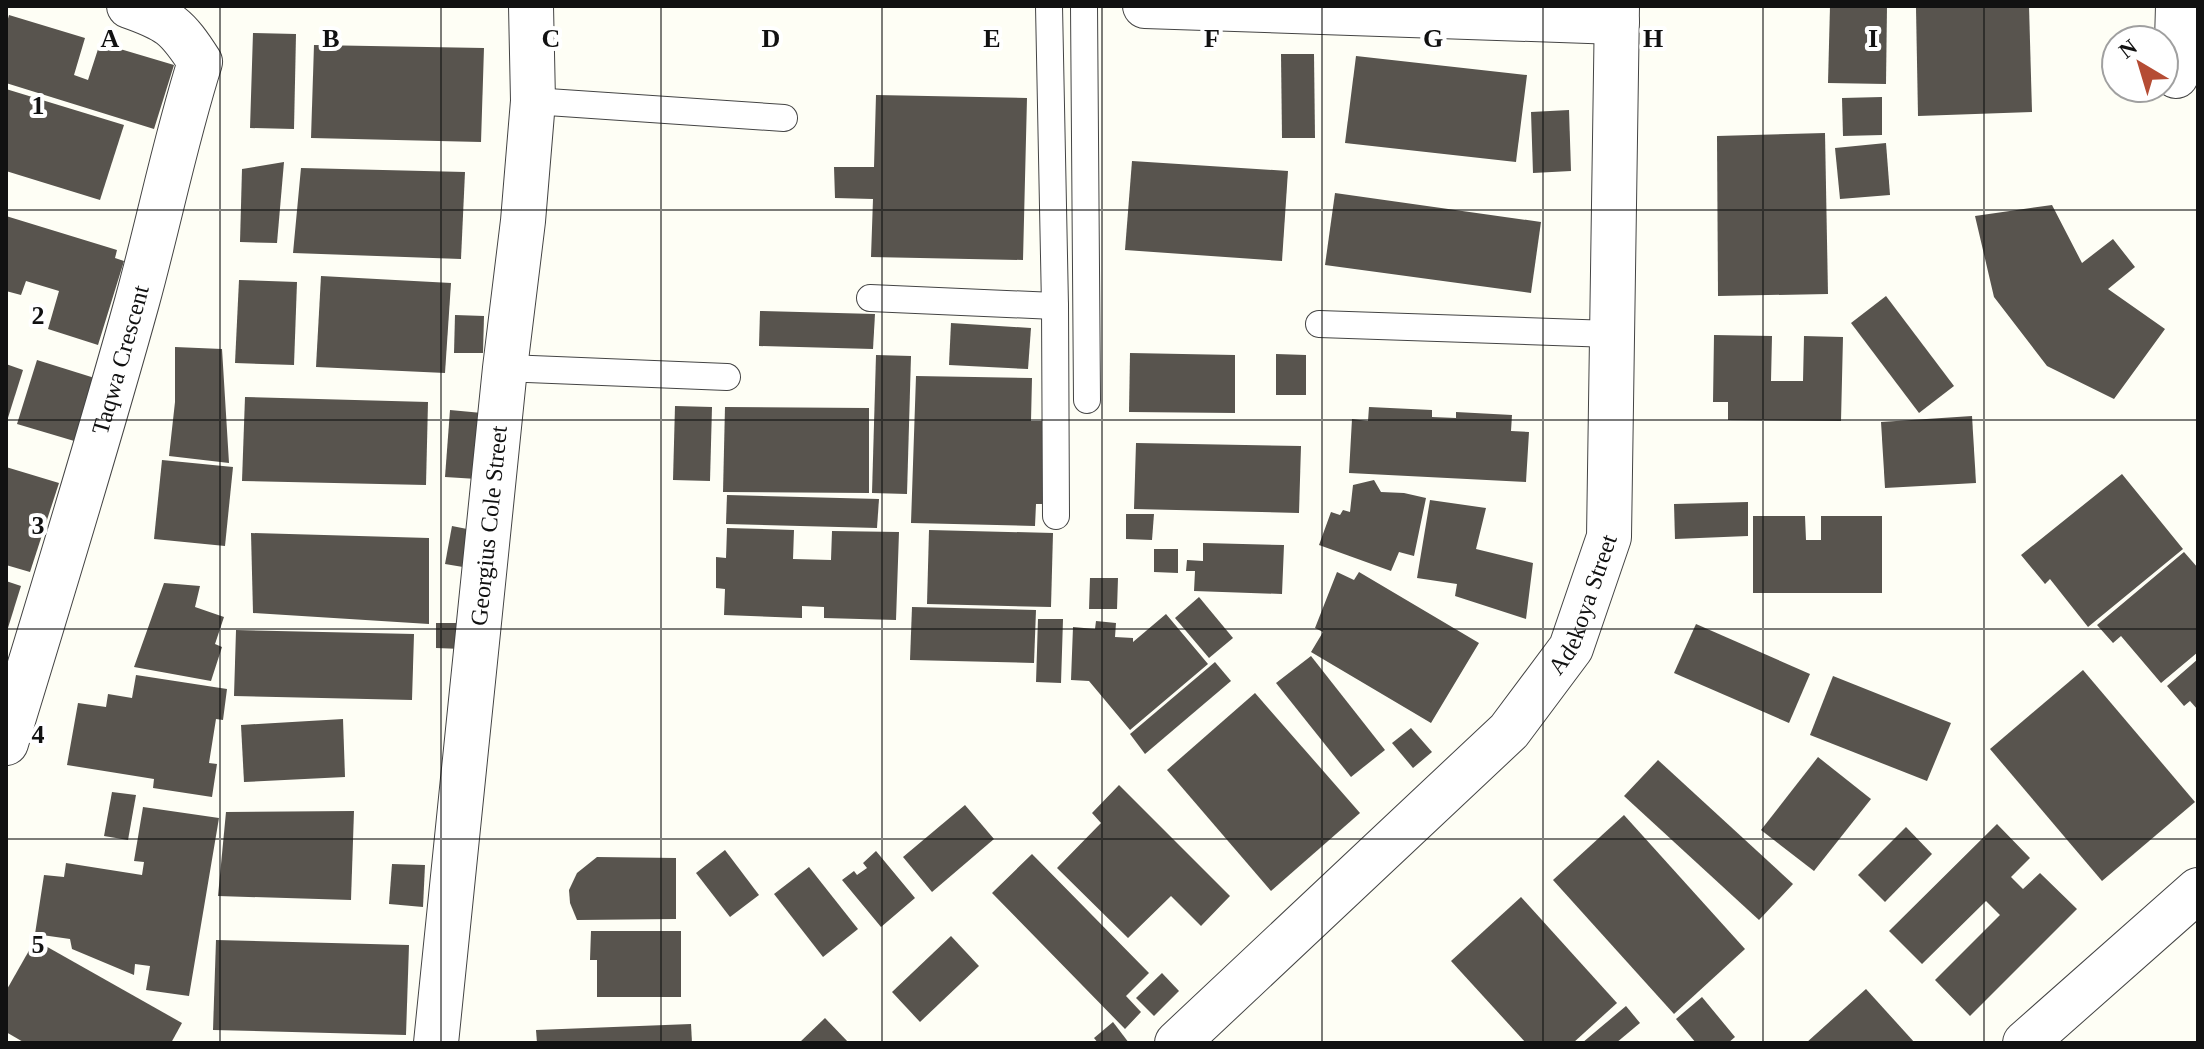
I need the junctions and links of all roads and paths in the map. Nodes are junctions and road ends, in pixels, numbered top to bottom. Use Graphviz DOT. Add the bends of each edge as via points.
graph roads {
  1 [pos="129,6"];
  2 [pos="531,6"];
  3 [pos="1049,6"];
  4 [pos="1084,6"];
  5 [pos="1145,6"];
  6 [pos="1617,14"];
  7 [pos="533,101"];
  8 [pos="784,118"];
  9 [pos="870,298"];
  10 [pos="1055,306"];
  11 [pos="1319,324"];
  12 [pos="1611,334"];
  13 [pos="505,368"];
  14 [pos="727,377"];
  15 [pos="1087,400"];
  16 [pos="1056,516"];
  17 [pos="6,743"];
  18 [pos="2198,890"];
  19 [pos="436,1043"];
  20 [pos="1177,1043"];
  21 [pos="2025,1043"];
  1 -- 17 [label="street, Taqwa Crescent" via="159,17 183,36 200,62 98,442"];
  2 -- 7 [label="street, Georgius Cole Street"];
  3 -- 10 [label="lane"];
  4 -- 15 [label="lane"];
  5 -- 6 [label="street"];
  6 -- 12 [label="street, Adekoya Street"];
  7 -- 8 [label="lane"];
  7 -- 13 [label="street, Georgius Cole Street"];
  9 -- 10 [label="lane"];
  10 -- 16 [label="lane"];
  11 -- 12 [label="lane"];
  12 -- 20 [label="street, Adekoya Street" via="1609,537 1571,648 1509,731"];
  13 -- 14 [label="lane"];
  13 -- 19 [label="street, Georgius Cole Street"];
  18 -- 21 [label="street"];
}
